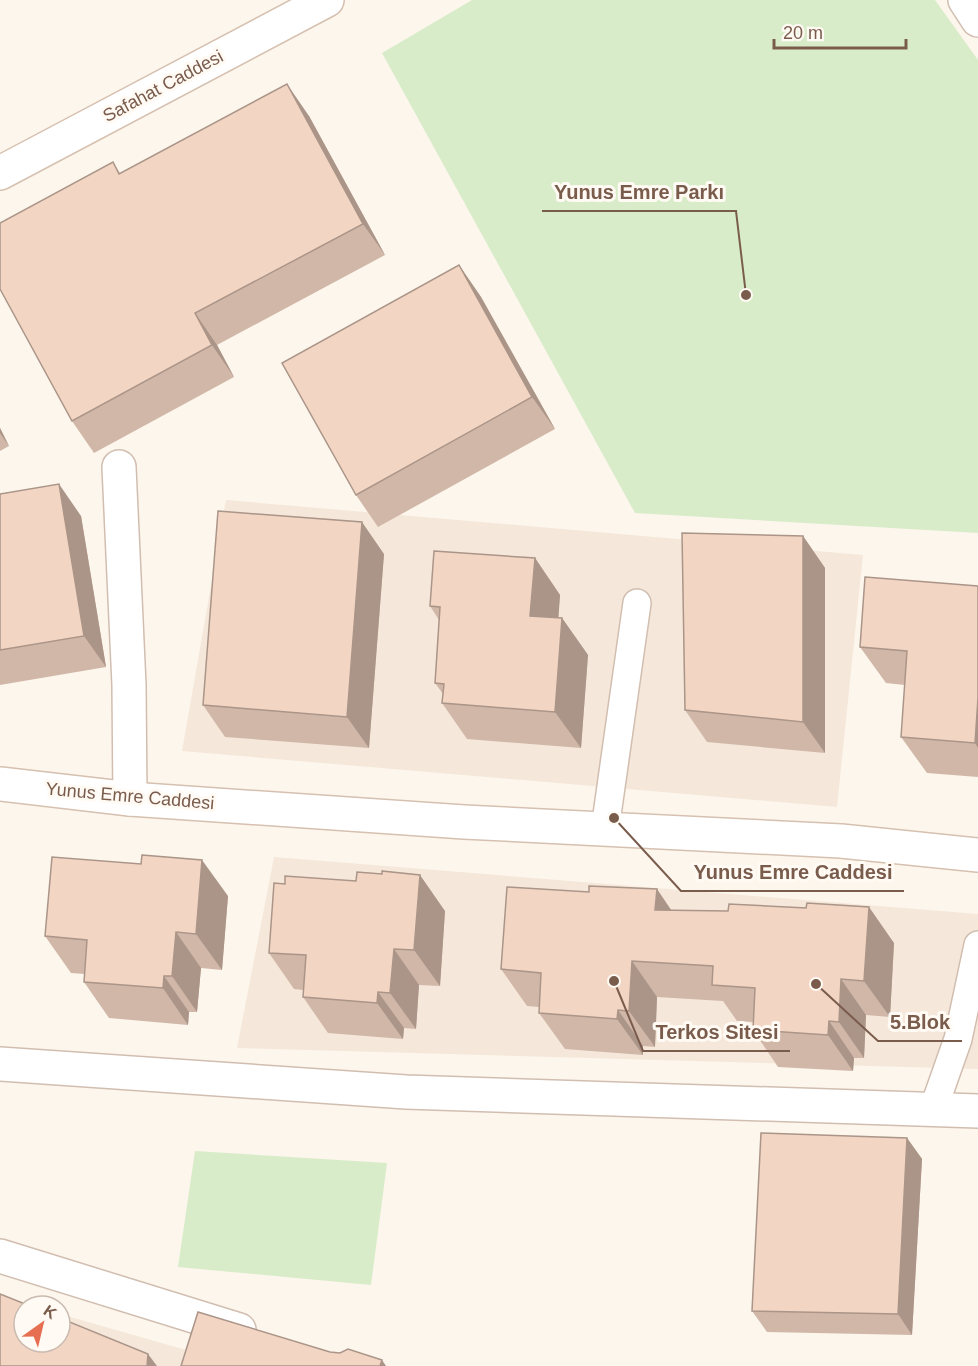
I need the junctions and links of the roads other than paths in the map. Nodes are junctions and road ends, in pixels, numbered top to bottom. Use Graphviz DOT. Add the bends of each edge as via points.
graph roads {
  1 [pos="327,0"];
  2 [pos="966,0"];
  3 [pos="978,20"];
  4 [pos="0,173"];
  5 [pos="119,467"];
  6 [pos="637,603"];
  7 [pos="0,784"];
  8 [pos="130,798"];
  9 [pos="605,829"];
  10 [pos="978,855"];
  11 [pos="978,945"];
  12 [pos="0,1064"];
  13 [pos="933,1110"];
  14 [pos="978,1111"];
  15 [pos="0,1256"];
  16 [pos="264,1337"];
  1 -- 4 [label="street, Safahat Caddesi"];
  2 -- 3 [label="street"];
  5 -- 8 [label="street"];
  6 -- 9 [label="lane"];
  7 -- 8 [label="street, Yunus Emre Caddesi"];
  8 -- 9 [label="street, Yunus Emre Caddesi"];
  9 -- 10 [label="street, Yunus Emre Caddesi" via="841,841"];
  11 -- 13 [label="lane" via="958,1039"];
  12 -- 13 [label="street" via="406,1092"];
  13 -- 14 [label="street"];
  15 -- 16 [label="street"];
}
